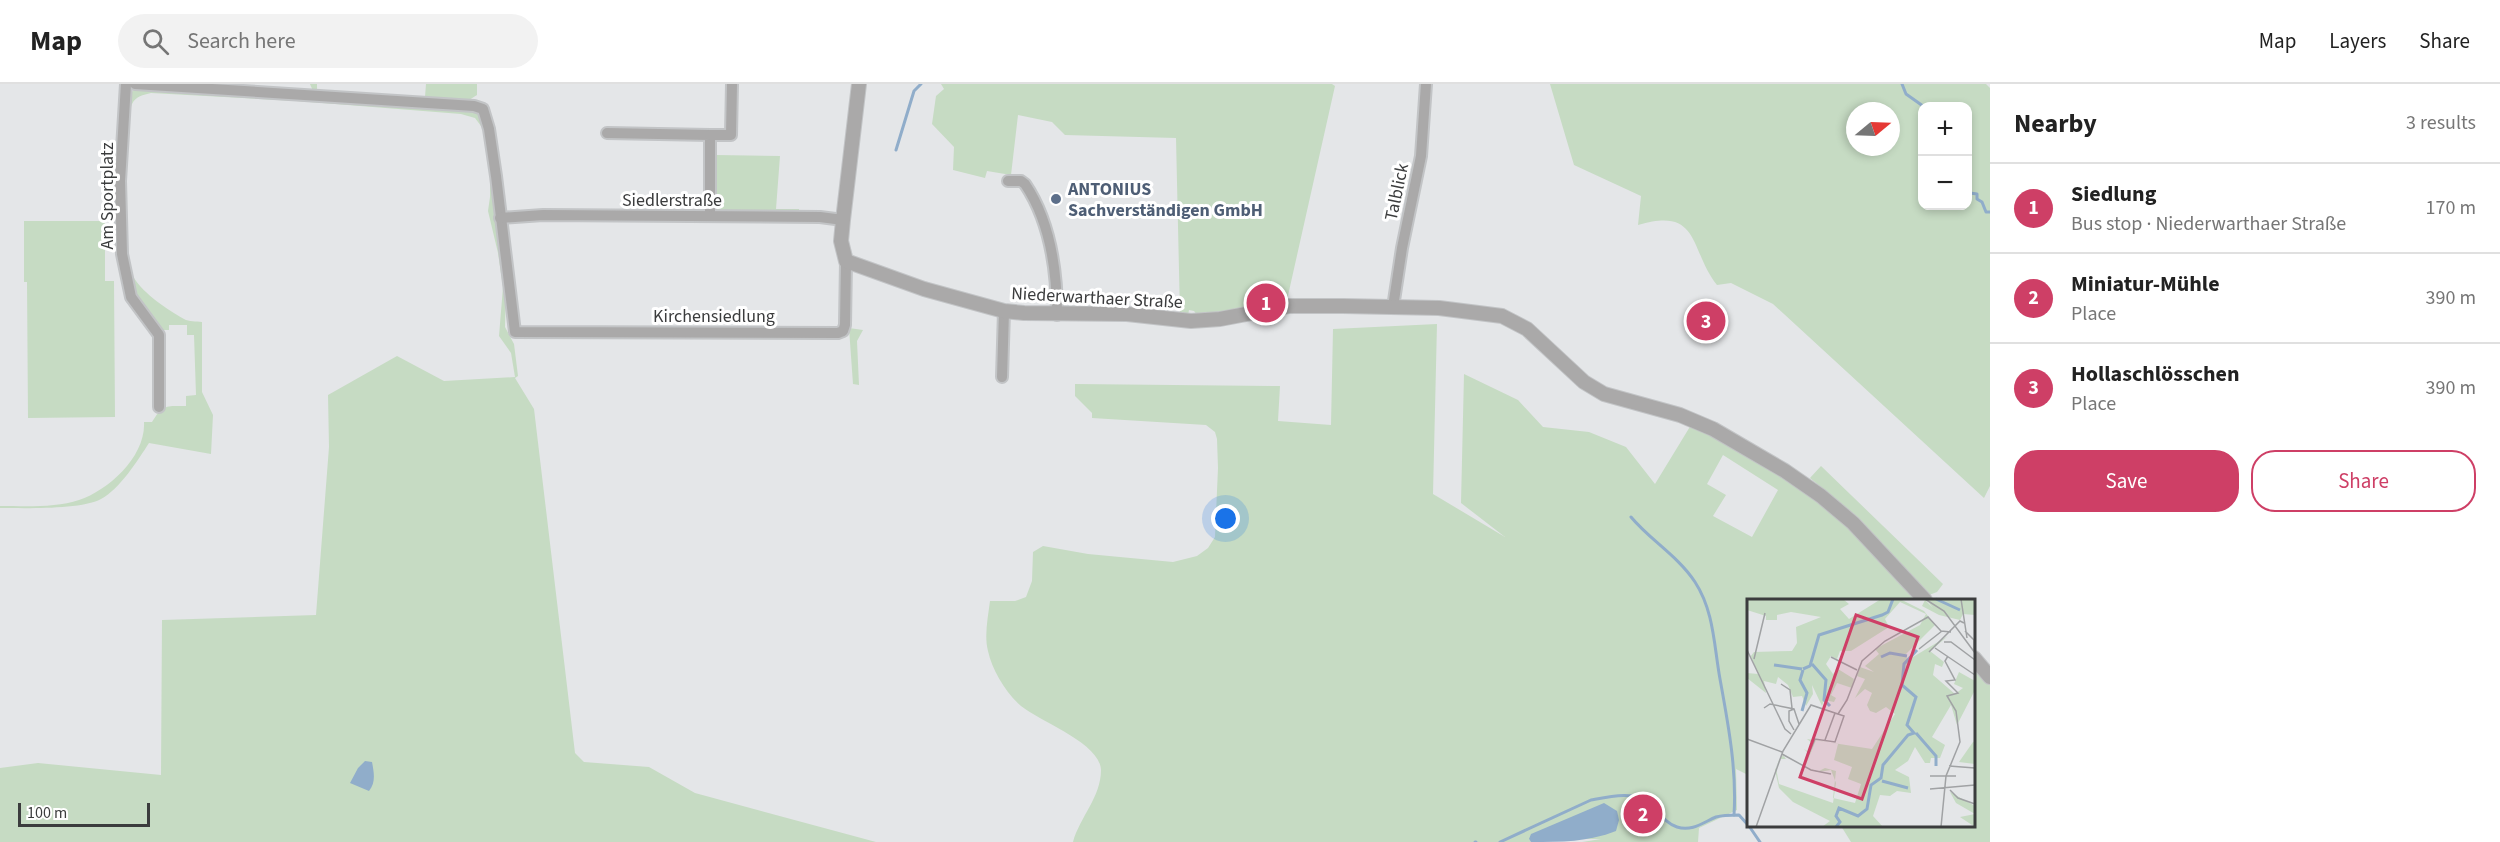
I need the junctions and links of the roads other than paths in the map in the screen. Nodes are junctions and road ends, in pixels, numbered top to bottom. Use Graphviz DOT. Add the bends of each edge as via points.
graph roads {
  1 [pos="126,84"];
  2 [pos="135,84"];
  3 [pos="732,84"];
  4 [pos="859,84"];
  5 [pos="1426,84"];
  6 [pos="607,133"];
  7 [pos="710,135"];
  8 [pos="1008,181"];
  9 [pos="710,216"];
  10 [pos="500,218"];
  11 [pos="843,220"];
  12 [pos="846,261"];
  13 [pos="1394,307"];
  14 [pos="1004,311"];
  15 [pos="1057,315"];
  16 [pos="1002,377"];
  17 [pos="159,406"];
  18 [pos="1923,599"];
  19 [pos="1975,659"];
  20 [pos="1990,677"];
  1 -- 17 [label="street, Am Sportplatz" via="120,181 122,254 131,297 159,335"];
  2 -- 10 [label="street" via="483,109"];
  3 -- 7 [label="street" via="731,135"];
  4 -- 11 [label="street"];
  5 -- 13 [label="street, Talblick" via="1421,156"];
  6 -- 7 [label="street"];
  7 -- 9 [label="street"];
  8 -- 15 [label="street" via="1025,184 1046,231"];
  9 -- 10 [label="street, Siedlerstraße"];
  9 -- 11 [label="street, Siedlerstraße"];
  10 -- 12 [label="street, Kirchensiedlung" via="515,332 837,333 846,325"];
  11 -- 12 [label="street" via="841,242"];
  12 -- 14 [label="street, Niederwarthaer Straße" via="924,289"];
  13 -- 15 [label="street, Niederwarthaer Straße" via="1289,306 1198,321 1127,314"];
  13 -- 18 [label="street, Niederwarthaer Straße" via="1502,316 1527,328 1584,382 1604,394 1680,415 1753,451 1821,496 1852,523"];
  14 -- 15 [label="street, Niederwarthaer Straße"];
  14 -- 16 [label="street"];
  19 -- 20 [label="street"];
}
